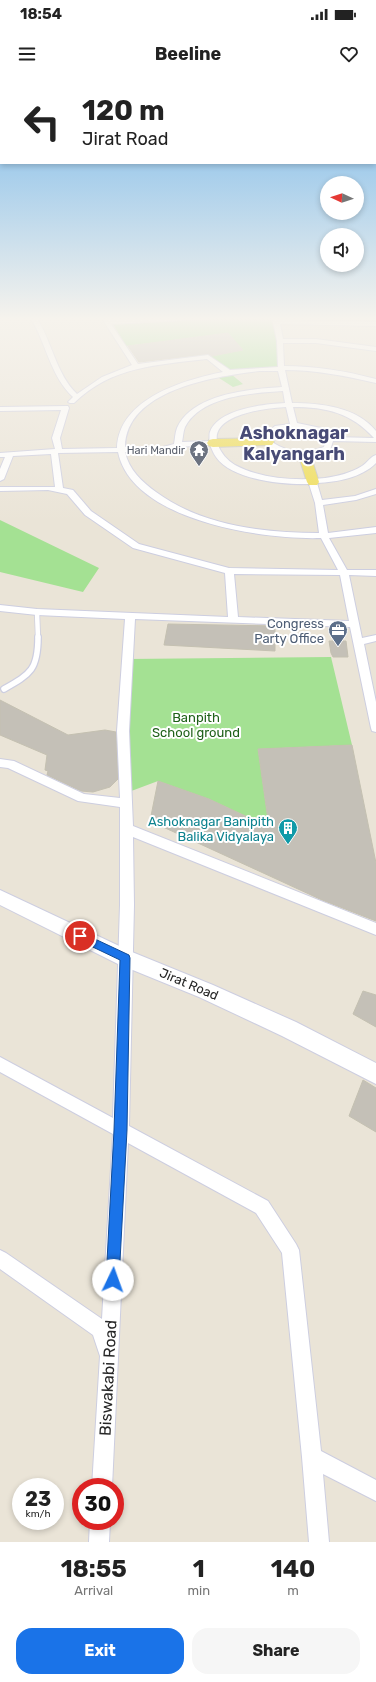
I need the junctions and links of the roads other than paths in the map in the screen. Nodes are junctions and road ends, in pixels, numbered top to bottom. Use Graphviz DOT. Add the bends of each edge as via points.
graph roads {
  1 [pos="66,385"];
  2 [pos="94,385"];
  3 [pos="180,385"];
  4 [pos="285,385"];
  5 [pos="286,390"];
  6 [pos="77,397"];
  7 [pos="290,404"];
  8 [pos="65,408"];
  9 [pos="0,409"];
  10 [pos="294,425"];
  11 [pos="376,436"];
  12 [pos="330,439"];
  13 [pos="376,440"];
  14 [pos="268,442"];
  15 [pos="213,444"];
  16 [pos="178,445"];
  17 [pos="121,450"];
  18 [pos="56,451"];
  19 [pos="10,454"];
  20 [pos="304,454"];
  21 [pos="0,455"];
  22 [pos="376,457"];
  23 [pos="0,480"];
  24 [pos="313,482"];
  25 [pos="0,489"];
  26 [pos="59,490"];
  27 [pos="376,491"];
  28 [pos="319,503"];
  29 [pos="376,530"];
  30 [pos="324,536"];
  31 [pos="229,571"];
  32 [pos="344,573"];
  33 [pos="376,573"];
  34 [pos="0,608"];
  35 [pos="37,612"];
  36 [pos="130,616"];
  37 [pos="233,620"];
  38 [pos="354,624"];
  39 [pos="376,638"];
  40 [pos="358,642"];
  41 [pos="4,689"];
  42 [pos="376,728"];
  43 [pos="0,763"];
  44 [pos="126,803"];
  45 [pos="127,829"];
  46 [pos="0,897"];
  47 [pos="376,929"];
  48 [pos="125,958"];
  49 [pos="0,1064"];
  50 [pos="376,1074"];
  51 [pos="120,1130"];
  52 [pos="0,1260"];
  53 [pos="109,1358"];
  54 [pos="312,1457"];
  55 [pos="102,1478"];
  56 [pos="376,1491"];
  57 [pos="100,1530"];
  58 [pos="99,1542"];
  59 [pos="319,1542"];
  1 -- 6 [label="street"];
  2 -- 6 [label="street"];
  3 -- 17 [label="street" via="144,405 128,421"];
  4 -- 5 [label="street"];
  5 -- 7 [label="street"];
  5 -- 16 [label="street" via="251,391 211,402 182,422 177,434"];
  6 -- 8 [label="street"];
  7 -- 10 [label="street"];
  7 -- 11 [label="street" via="316,406 347,414 373,430"];
  7 -- 15 [label="street" via="259,407 233,415 217,428"];
  8 -- 9 [label="street"];
  8 -- 18 [label="street" via="56,438"];
  10 -- 12 [label="street" via="324,432"];
  10 -- 14 [label="street" via="278,428 268,434"];
  12 -- 13 [label="street"];
  12 -- 20 [label="street" via="327,448 314,454"];
  14 -- 15 [label="main road"];
  14 -- 20 [label="street" via="279,451"];
  15 -- 16 [label="street"];
  15 -- 24 [label="street" via="228,464 244,472 287,482"];
  16 -- 17 [label="street" via="163,449"];
  17 -- 18 [label="street"];
  17 -- 30 [label="street" via="128,470 146,489 191,515 254,531"];
  18 -- 19 [label="street"];
  18 -- 26 [label="street"];
  19 -- 21 [label="street"];
  19 -- 23 [label="street"];
  20 -- 24 [label="main road"];
  22 -- 24 [label="street" via="365,468 350,475"];
  24 -- 28 [label="street"];
  25 -- 26 [label="street"];
  26 -- 31 [label="street" via="70,492 88,513 136,546"];
  27 -- 28 [label="street" via="356,498"];
  28 -- 30 [label="street"];
  29 -- 30 [label="street"];
  30 -- 32 [label="street"];
  31 -- 32 [label="street"];
  31 -- 37 [label="street"];
  32 -- 33 [label="street"];
  32 -- 38 [label="street"];
  34 -- 35 [label="street"];
  35 -- 36 [label="street"];
  35 -- 41 [label="lane" via="36,664 31,671"];
  36 -- 37 [label="street"];
  36 -- 44 [label="street, Biswakabi Road" via="123,731"];
  37 -- 38 [label="street"];
  38 -- 40 [label="street"];
  39 -- 40 [label="street"];
  40 -- 42 [label="street"];
  43 -- 44 [label="street" via="10,764 82,798"];
  44 -- 45 [label="street, Biswakabi Road"];
  45 -- 47 [label="street"];
  45 -- 48 [label="street, Biswakabi Road"];
  46 -- 48 [label="main road, Jirat Road"];
  48 -- 50 [label="main road, Jirat Road" via="289,1029"];
  48 -- 51 [label="street, Biswakabi Road"];
  49 -- 51 [label="street"];
  51 -- 53 [label="street, Biswakabi Road"];
  51 -- 54 [label="street" via="262,1207 290,1250"];
  52 -- 53 [label="street" via="101,1329"];
  53 -- 55 [label="street, Biswakabi Road"];
  54 -- 56 [label="street"];
  54 -- 59 [label="street"];
  57 -- 58 [label="street"];
}
